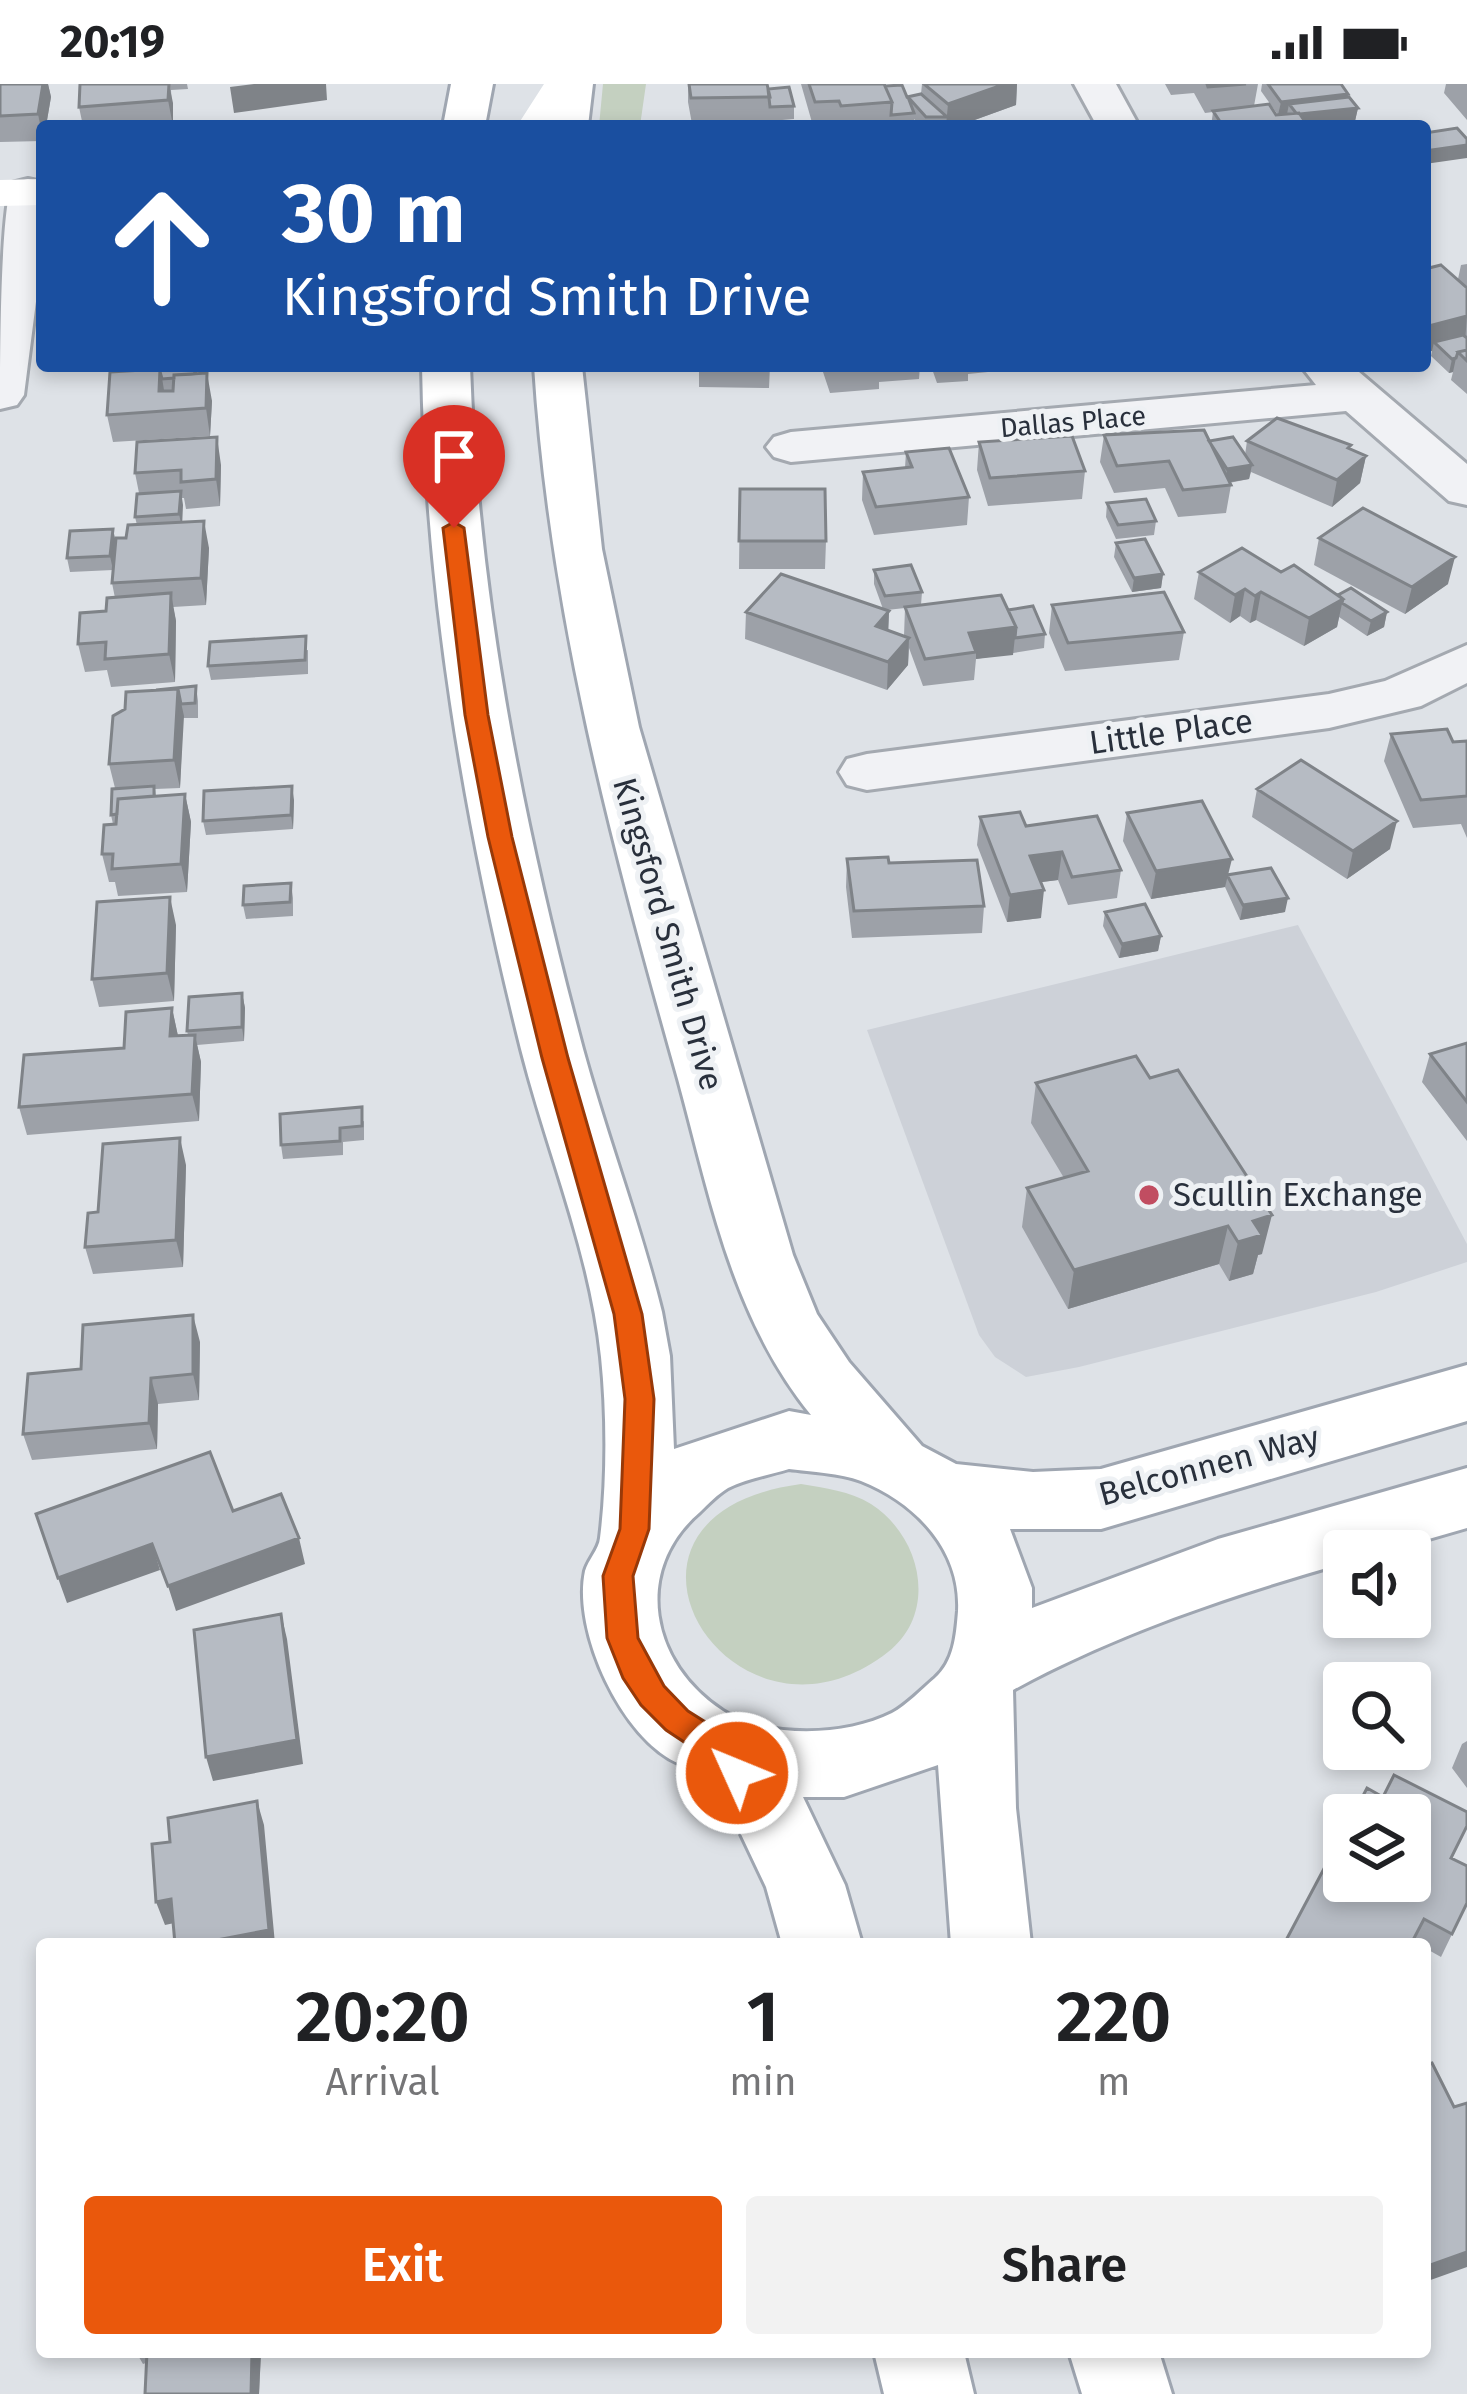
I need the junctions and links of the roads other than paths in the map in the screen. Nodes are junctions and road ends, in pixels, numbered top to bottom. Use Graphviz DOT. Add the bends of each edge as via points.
graph roads {
  1 [pos="568,84"];
  2 [pos="1095,84"];
  3 [pos="542,120"];
  4 [pos="567,120"];
  5 [pos="1115,120"];
  6 [pos="23,193"];
  7 [pos="446,372"];
  8 [pos="559,372"];
  9 [pos="1339,381"];
  10 [pos="0,394"];
  11 [pos="791,448"];
  12 [pos="1467,490"];
  13 [pos="1467,662"];
  14 [pos="867,772"];
  15 [pos="1467,1393"];
  16 [pos="919,1476"];
  17 [pos="1467,1498"];
  18 [pos="634,1529"];
  19 [pos="978,1677"];
  20 [pos="707,1740"];
  21 [pos="820,1938"];
  22 [pos="990,1938"];
  23 [pos="920,2358"];
  24 [pos="1116,2358"];
  25 [pos="929,2394"];
  26 [pos="1127,2394"];
  1 -- 3 [label="main road"];
  1 -- 4 [label="main road"];
  2 -- 5 [label="street"];
  6 -- 10 [label="street"];
  7 -- 18 [label="main road" via="449,491 476,715 555,1058 628,1314 640,1399"];
  8 -- 16 [label="main road, Kingsford Smith Drive" via="591,652 636,834 769,1283 806,1356"];
  9 -- 11 [label="street, Dallas Place"];
  9 -- 12 [label="street"];
  13 -- 14 [label="street, Little Place" via="1402,694 1329,711"];
  15 -- 16 [label="main road, Belconnen Way" via="1102,1499 1033,1502"];
  16 -- 18 [label="main road" via="825,1441 754,1446 690,1473"];
  16 -- 19 [label="main road" via="968,1517 995,1577 993,1641"];
  17 -- 19 [label="main road" via="1127,1600 1042,1635"];
  18 -- 20 [label="main road" via="618,1576 622,1638 652,1695"];
  19 -- 20 [label="main road" via="918,1737 874,1757 771,1762"];
  19 -- 22 [label="main road" via="977,1808"];
  20 -- 21 [label="main road" via="767,1805"];
  23 -- 25 [label="main road"];
  24 -- 26 [label="main road"];
}
